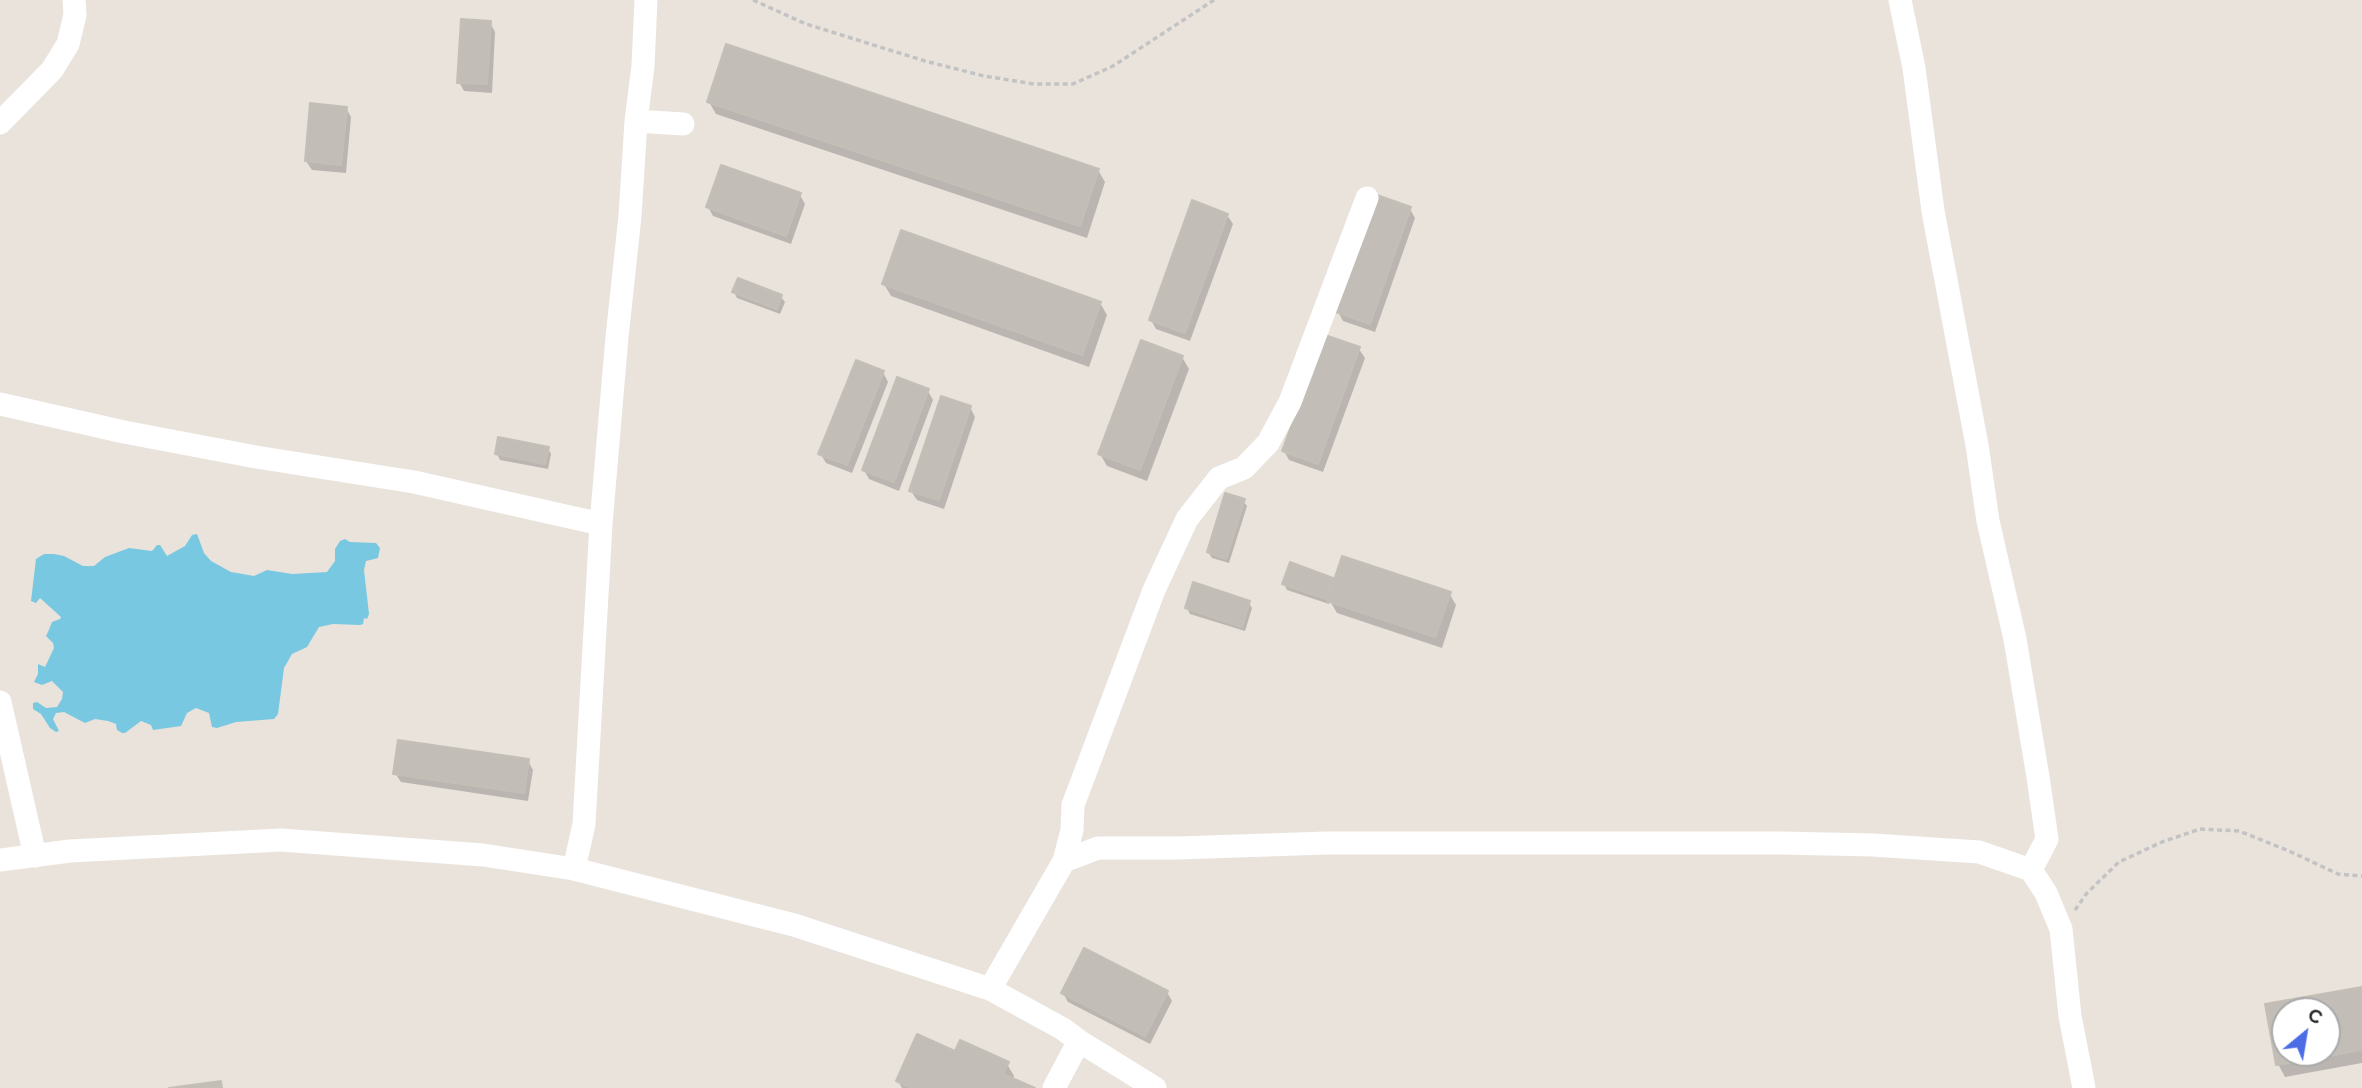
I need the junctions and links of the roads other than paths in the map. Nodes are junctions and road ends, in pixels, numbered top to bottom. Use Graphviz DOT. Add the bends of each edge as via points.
graph roads {
  1 [pos="74,0"];
  2 [pos="646,0"];
  3 [pos="1900,0"];
  4 [pos="636,121"];
  5 [pos="0,123"];
  6 [pos="683,124"];
  7 [pos="1367,198"];
  8 [pos="0,404"];
  9 [pos="601,524"];
  10 [pos="0,702"];
  11 [pos="35,856"];
  12 [pos="0,860"];
  13 [pos="1064,861"];
  14 [pos="574,869"];
  15 [pos="2031,870"];
  16 [pos="990,989"];
  17 [pos="1079,1041"];
  18 [pos="1054,1088"];
  19 [pos="1155,1088"];
  20 [pos="2084,1088"];
  1 -- 5 [label="street" via="68,44 52,70"];
  2 -- 4 [label="street"];
  3 -- 15 [label="street" via="1987,521 2015,639 2038,776 2047,839"];
  4 -- 6 [label="street"];
  4 -- 9 [label="street"];
  7 -- 13 [label="street" via="1290,401 1268,443 1244,468 1219,478 1187,519 1159,578 1073,805"];
  8 -- 9 [label="street" via="243,455 414,482"];
  9 -- 14 [label="street" via="584,824"];
  10 -- 11 [label="street"];
  11 -- 12 [label="street"];
  11 -- 14 [label="street" via="281,840 483,855"];
  13 -- 15 [label="street" via="1098,848 1781,843 1979,852"];
  13 -- 16 [label="street"];
  14 -- 16 [label="street" via="804,928"];
  15 -- 20 [label="street" via="2061,929 2070,1016"];
  16 -- 17 [label="street"];
  17 -- 18 [label="street"];
  17 -- 19 [label="street"];
}
